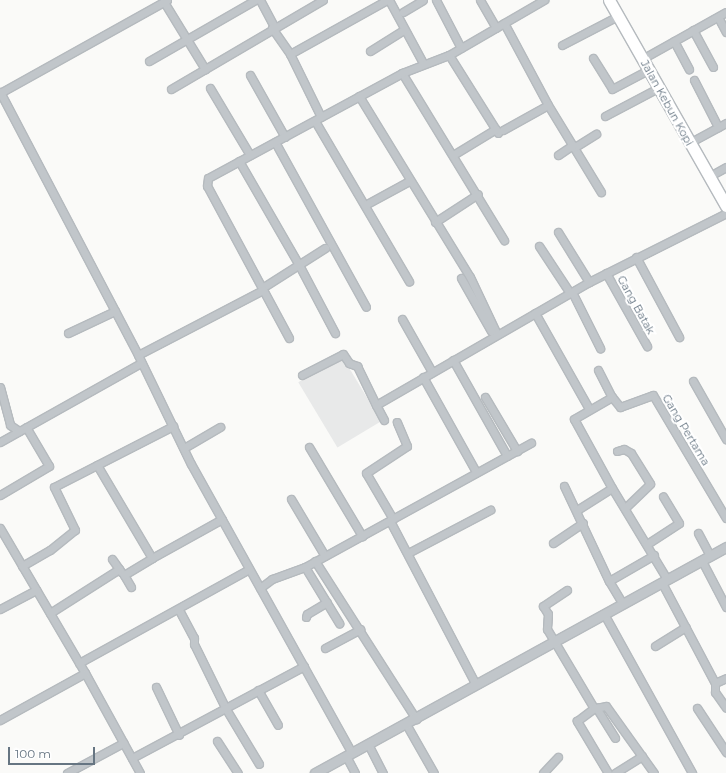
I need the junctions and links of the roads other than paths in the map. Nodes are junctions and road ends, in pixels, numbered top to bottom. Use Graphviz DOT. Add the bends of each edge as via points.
graph roads {
  1 [pos="255,0"];
  2 [pos="260,0"];
  3 [pos="323,0"];
  4 [pos="388,0"];
  5 [pos="423,0"];
  6 [pos="436,0"];
  7 [pos="480,0"];
  8 [pos="544,0"];
  9 [pos="609,0"];
  10 [pos="166,1"];
  11 [pos="403,12"];
  12 [pos="726,12"];
  13 [pos="618,16"];
  14 [pos="718,17"];
  15 [pos="504,23"];
  16 [pos="273,27"];
  17 [pos="496,28"];
  18 [pos="404,30"];
  19 [pos="693,30"];
  20 [pos="726,32"];
  21 [pos="187,40"];
  22 [pos="674,41"];
  23 [pos="562,45"];
  24 [pos="461,48"];
  25 [pos="370,50"];
  26 [pos="290,54"];
  27 [pos="450,55"];
  28 [pos="593,58"];
  29 [pos="642,59"];
  30 [pos="149,61"];
  31 [pos="423,63"];
  32 [pos="714,67"];
  33 [pos="689,68"];
  34 [pos="205,69"];
  35 [pos="648,70"];
  36 [pos="402,73"];
  37 [pos="250,75"];
  38 [pos="694,80"];
  39 [pos="210,88"];
  40 [pos="658,88"];
  41 [pos="171,89"];
  42 [pos="0,92"];
  43 [pos="359,96"];
  44 [pos="548,105"];
  45 [pos="605,116"];
  46 [pos="318,119"];
  47 [pos="726,123"];
  48 [pos="718,127"];
  49 [pos="499,130"];
  50 [pos="596,134"];
  51 [pos="285,137"];
  52 [pos="275,142"];
  53 [pos="689,143"];
  54 [pos="574,146"];
  55 [pos="250,155"];
  56 [pos="453,155"];
  57 [pos="558,155"];
  58 [pos="239,161"];
  59 [pos="726,166"];
  60 [pos="708,177"];
  61 [pos="409,181"];
  62 [pos="601,192"];
  63 [pos="478,194"];
  64 [pos="365,205"];
  65 [pos="726,206"];
  66 [pos="726,213"];
  67 [pos="435,222"];
  68 [pos="558,232"];
  69 [pos="504,240"];
  70 [pos="540,246"];
  71 [pos="325,248"];
  72 [pos="636,258"];
  73 [pos="300,265"];
  74 [pos="606,273"];
  75 [pos="461,278"];
  76 [pos="409,281"];
  77 [pos="589,282"];
  78 [pos="263,289"];
  79 [pos="571,292"];
  80 [pos="366,307"];
  81 [pos="115,311"];
  82 [pos="535,313"];
  83 [pos="402,319"];
  84 [pos="68,333"];
  85 [pos="335,333"];
  86 [pos="496,335"];
  87 [pos="679,337"];
  88 [pos="289,338"];
  89 [pos="647,346"];
  90 [pos="600,348"];
  91 [pos="138,354"];
  92 [pos="453,360"];
  93 [pos="141,362"];
  94 [pos="598,370"];
  95 [pos="432,372"];
  96 [pos="302,375"];
  97 [pos="423,377"];
  98 [pos="694,381"];
  99 [pos="0,387"];
  100 [pos="486,397"];
  101 [pos="612,397"];
  102 [pos="376,405"];
  103 [pos="589,410"];
  104 [pos="384,420"];
  105 [pos="397,422"];
  106 [pos="173,426"];
  107 [pos="26,427"];
  108 [pos="220,428"];
  109 [pos="19,431"];
  110 [pos="726,439"];
  111 [pos="0,442"];
  112 [pos="531,443"];
  113 [pos="309,447"];
  114 [pos="184,448"];
  115 [pos="516,451"];
  116 [pos="617,451"];
  117 [pos="507,456"];
  118 [pos="97,465"];
  119 [pos="476,472"];
  120 [pos="564,486"];
  121 [pos="612,488"];
  122 [pos="0,495"];
  123 [pos="663,496"];
  124 [pos="291,499"];
  125 [pos="625,508"];
  126 [pos="490,510"];
  127 [pos="576,510"];
  128 [pos="726,518"];
  129 [pos="222,519"];
  130 [pos="391,520"];
  131 [pos="583,523"];
  132 [pos="0,528"];
  133 [pos="698,533"];
  134 [pos="362,536"];
  135 [pos="553,543"];
  136 [pos="647,544"];
  137 [pos="726,547"];
  138 [pos="408,553"];
  139 [pos="654,555"];
  140 [pos="325,556"];
  141 [pos="152,558"];
  142 [pos="706,558"];
  143 [pos="112,559"];
  144 [pos="315,561"];
  145 [pos="22,566"];
  146 [pos="305,567"];
  147 [pos="119,569"];
  148 [pos="249,570"];
  149 [pos="124,575"];
  150 [pos="609,581"];
  151 [pos="665,581"];
  152 [pos="131,587"];
  153 [pos="260,588"];
  154 [pos="36,590"];
  155 [pos="567,590"];
  156 [pos="327,602"];
  157 [pos="623,604"];
  158 [pos="726,607"];
  159 [pos="0,609"];
  160 [pos="179,610"];
  161 [pos="50,613"];
  162 [pos="604,614"];
  163 [pos="306,617"];
  164 [pos="339,622"];
  165 [pos="685,627"];
  166 [pos="360,629"];
  167 [pos="556,642"];
  168 [pos="654,646"];
  169 [pos="325,648"];
  170 [pos="79,663"];
  171 [pos="304,666"];
  172 [pos="85,672"];
  173 [pos="726,678"];
  174 [pos="715,683"];
  175 [pos="476,685"];
  176 [pos="156,687"];
  177 [pos="258,690"];
  178 [pos="697,708"];
  179 [pos="726,708"];
  180 [pos="226,709"];
  181 [pos="595,709"];
  182 [pos="416,719"];
  183 [pos="0,720"];
  184 [pos="406,724"];
  185 [pos="278,725"];
  186 [pos="179,735"];
  187 [pos="615,738"];
  188 [pos="217,741"];
  189 [pos="124,743"];
  190 [pos="368,744"];
  191 [pos="726,752"];
  192 [pos="349,754"];
  193 [pos="642,756"];
  194 [pos="558,757"];
  195 [pos="132,758"];
  196 [pos="259,764"];
  197 [pos="67,773"];
  198 [pos="140,773"];
  199 [pos="238,773"];
  200 [pos="315,773"];
  201 [pos="355,773"];
  202 [pos="383,773"];
  203 [pos="434,773"];
  204 [pos="543,773"];
  205 [pos="608,773"];
  206 [pos="615,773"];
  207 [pos="654,773"];
  208 [pos="692,773"];
  1 -- 21 [label="street"];
  2 -- 16 [label="street"];
  3 -- 16 [label="street"];
  4 -- 18 [label="street"];
  4 -- 26 [label="street"];
  5 -- 11 [label="street"];
  6 -- 24 [label="street"];
  7 -- 17 [label="street"];
  8 -- 15 [label="street"];
  9 -- 13 [label="main road, Jalan Kebun Kopi"];
  10 -- 21 [label="street"];
  10 -- 42 [label="street"];
  12 -- 14 [label="street"];
  13 -- 23 [label="street"];
  13 -- 29 [label="main road, Jalan Kebun Kopi"];
  14 -- 19 [label="street"];
  14 -- 20 [label="street"];
  15 -- 17 [label="street"];
  15 -- 44 [label="street"];
  16 -- 26 [label="street"];
  16 -- 34 [label="street"];
  17 -- 24 [label="street"];
  18 -- 25 [label="street"];
  18 -- 31 [label="street"];
  19 -- 22 [label="street"];
  19 -- 32 [label="street"];
  21 -- 30 [label="street"];
  21 -- 34 [label="street"];
  22 -- 29 [label="street"];
  22 -- 33 [label="street"];
  24 -- 27 [label="street"];
  26 -- 46 [label="street"];
  27 -- 31 [label="street"];
  27 -- 49 [label="street"];
  28 -- 35 [label="street" via="612,89"];
  29 -- 35 [label="main road, Jalan Kebun Kopi"];
  31 -- 36 [label="street"];
  34 -- 41 [label="street"];
  35 -- 40 [label="main road, Jalan Kebun Kopi"];
  36 -- 43 [label="street"];
  36 -- 56 [label="street"];
  37 -- 51 [label="street"];
  38 -- 48 [label="street"];
  39 -- 55 [label="street"];
  40 -- 45 [label="street"];
  40 -- 53 [label="main road, Jalan Kebun Kopi"];
  42 -- 81 [label="street"];
  43 -- 46 [label="street"];
  43 -- 61 [label="street"];
  44 -- 49 [label="street"];
  44 -- 54 [label="street"];
  46 -- 51 [label="street"];
  46 -- 64 [label="street"];
  47 -- 48 [label="street"];
  48 -- 53 [label="street"];
  49 -- 56 [label="street"];
  50 -- 54 [label="street"];
  51 -- 52 [label="street"];
  52 -- 55 [label="street"];
  52 -- 80 [label="street"];
  53 -- 60 [label="main road, Jalan Kebun Kopi"];
  54 -- 57 [label="street"];
  54 -- 62 [label="street"];
  55 -- 58 [label="street"];
  56 -- 63 [label="street"];
  58 -- 73 [label="street"];
  58 -- 78 [label="street" via="212,174 208,178 207,186"];
  59 -- 60 [label="street"];
  60 -- 65 [label="main road, Jalan Kebun Kopi"];
  61 -- 64 [label="street"];
  61 -- 67 [label="street"];
  63 -- 67 [label="street"];
  63 -- 69 [label="street"];
  64 -- 76 [label="street"];
  66 -- 72 [label="street"];
  67 -- 86 [label="street" via="470,277"];
  68 -- 77 [label="street"];
  70 -- 79 [label="street"];
  71 -- 73 [label="street"];
  72 -- 74 [label="street"];
  72 -- 87 [label="street"];
  73 -- 78 [label="street"];
  73 -- 85 [label="street"];
  74 -- 77 [label="street"];
  74 -- 89 [label="street, Gang Batak"];
  75 -- 86 [label="street"];
  77 -- 79 [label="street"];
  78 -- 88 [label="street"];
  78 -- 91 [label="street"];
  79 -- 82 [label="street"];
  79 -- 90 [label="street"];
  81 -- 84 [label="street"];
  81 -- 91 [label="street"];
  82 -- 86 [label="street"];
  82 -- 103 [label="street"];
  83 -- 95 [label="street"];
  86 -- 92 [label="street"];
  91 -- 93 [label="street"];
  92 -- 95 [label="street"];
  92 -- 117 [label="street"];
  93 -- 106 [label="street"];
  93 -- 107 [label="street"];
  94 -- 101 [label="street"];
  95 -- 97 [label="street"];
  96 -- 102 [label="street" via="343,354 349,363 357,366"];
  97 -- 102 [label="street"];
  97 -- 119 [label="street"];
  98 -- 110 [label="street"];
  99 -- 109 [label="street" via="10,425"];
  100 -- 115 [label="street"];
  101 -- 103 [label="street"];
  101 -- 128 [label="street, Gang Pertama" via="620,407 653,395"];
  102 -- 104 [label="street"];
  103 -- 121 [label="street" via="574,419"];
  105 -- 130 [label="street" via="408,446 366,473"];
  106 -- 114 [label="street"];
  106 -- 118 [label="street"];
  107 -- 109 [label="street"];
  107 -- 122 [label="street" via="49,466"];
  108 -- 114 [label="street"];
  109 -- 111 [label="street"];
  112 -- 115 [label="street"];
  113 -- 134 [label="street"];
  114 -- 129 [label="street"];
  115 -- 117 [label="street"];
  116 -- 125 [label="street" via="624,449 631,453 650,484"];
  117 -- 119 [label="street"];
  118 -- 141 [label="street"];
  118 -- 145 [label="street" via="54,487 74,533"];
  119 -- 130 [label="street"];
  120 -- 127 [label="street"];
  121 -- 125 [label="street"];
  121 -- 127 [label="street"];
  123 -- 136 [label="street" via="679,524"];
  124 -- 140 [label="street"];
  125 -- 136 [label="street"];
  126 -- 138 [label="street"];
  127 -- 131 [label="street"];
  129 -- 141 [label="street"];
  129 -- 148 [label="street"];
  130 -- 134 [label="street"];
  130 -- 138 [label="street"];
  131 -- 135 [label="street"];
  131 -- 150 [label="street"];
  132 -- 145 [label="street"];
  133 -- 142 [label="street"];
  134 -- 140 [label="street"];
  136 -- 139 [label="street"];
  137 -- 142 [label="street"];
  138 -- 175 [label="street"];
  139 -- 150 [label="street"];
  139 -- 151 [label="street"];
  140 -- 144 [label="street"];
  141 -- 149 [label="street"];
  142 -- 151 [label="street"];
  142 -- 158 [label="street"];
  143 -- 147 [label="street"];
  144 -- 146 [label="street"];
  144 -- 166 [label="street"];
  145 -- 154 [label="street"];
  146 -- 153 [label="street" via="272,579"];
  146 -- 156 [label="street"];
  147 -- 149 [label="street"];
  147 -- 161 [label="street"];
  148 -- 153 [label="street"];
  148 -- 160 [label="street"];
  149 -- 152 [label="street"];
  150 -- 157 [label="street"];
  151 -- 157 [label="street"];
  151 -- 165 [label="street"];
  153 -- 171 [label="street"];
  154 -- 159 [label="street"];
  154 -- 161 [label="street"];
  155 -- 167 [label="street" via="543,606 548,614 547,629"];
  156 -- 163 [label="street"];
  156 -- 164 [label="street"];
  157 -- 162 [label="street"];
  160 -- 170 [label="street"];
  160 -- 180 [label="street"];
  161 -- 170 [label="street"];
  162 -- 167 [label="street"];
  162 -- 208 [label="street"];
  165 -- 168 [label="street"];
  165 -- 174 [label="street"];
  166 -- 169 [label="street"];
  166 -- 182 [label="street"];
  167 -- 175 [label="street"];
  167 -- 181 [label="street"];
  170 -- 172 [label="street"];
  171 -- 177 [label="street"];
  171 -- 192 [label="street"];
  172 -- 183 [label="street"];
  172 -- 189 [label="street"];
  173 -- 174 [label="street"];
  174 -- 179 [label="street" via="716,692"];
  175 -- 182 [label="street"];
  176 -- 186 [label="street"];
  177 -- 180 [label="street"];
  177 -- 185 [label="street"];
  178 -- 191 [label="street"];
  180 -- 186 [label="street"];
  180 -- 196 [label="street"];
  181 -- 187 [label="street"];
  181 -- 193 [label="street" via="606,706 609,708"];
  181 -- 205 [label="street" via="577,722"];
  182 -- 184 [label="street"];
  184 -- 190 [label="street"];
  184 -- 203 [label="street"];
  186 -- 195 [label="street"];
  188 -- 199 [label="street"];
  189 -- 195 [label="street"];
  189 -- 197 [label="street"];
  190 -- 192 [label="street"];
  190 -- 202 [label="street"];
  192 -- 200 [label="street"];
  192 -- 201 [label="street"];
  193 -- 206 [label="street"];
  193 -- 207 [label="street"];
  194 -- 204 [label="street"];
  195 -- 198 [label="street"];
}
